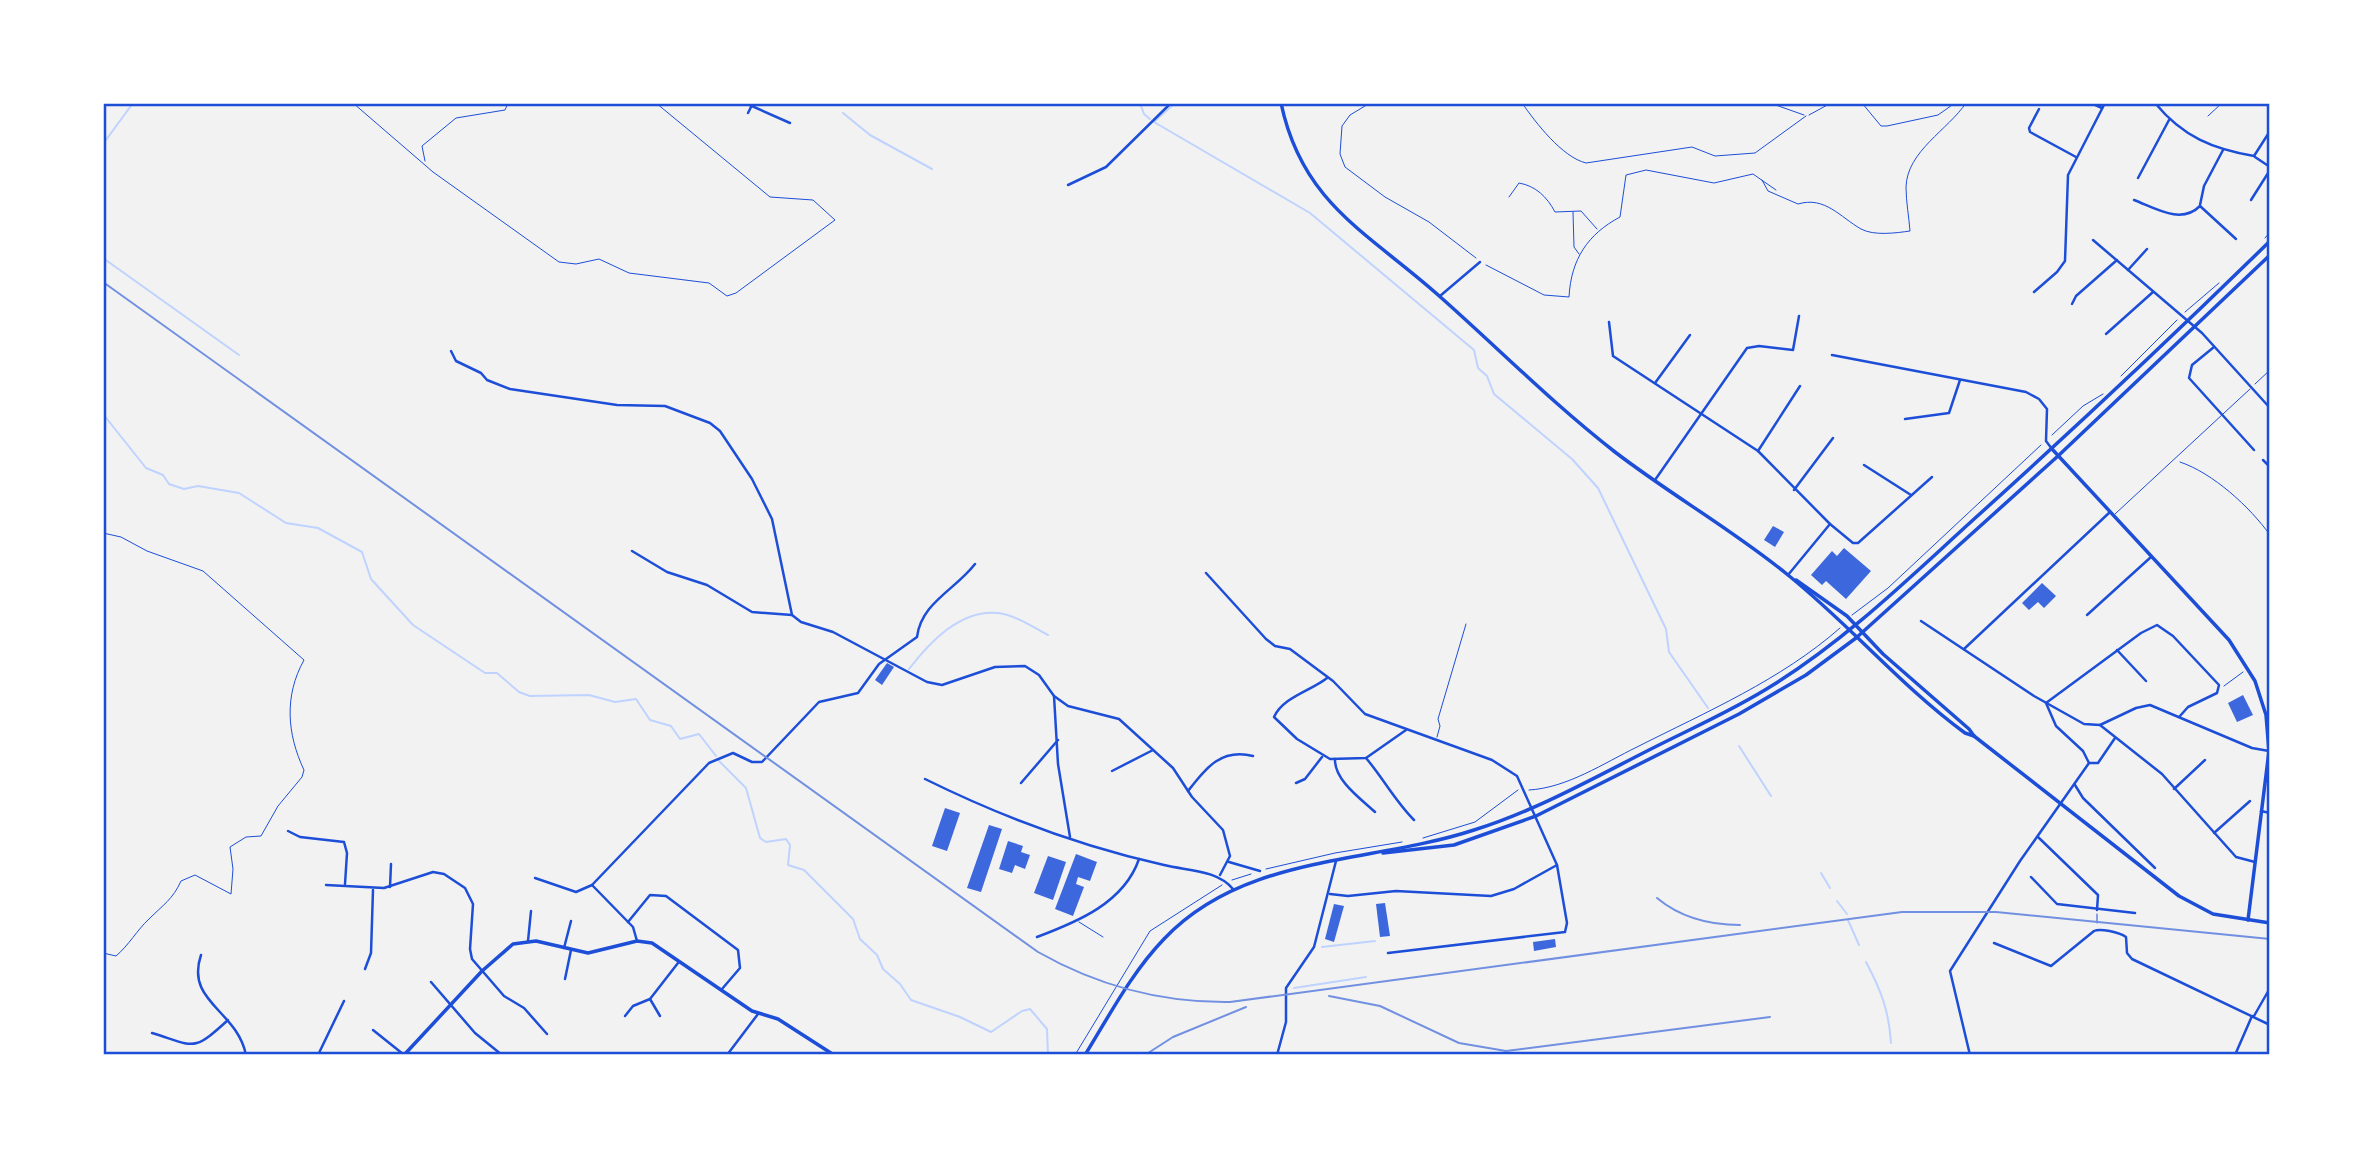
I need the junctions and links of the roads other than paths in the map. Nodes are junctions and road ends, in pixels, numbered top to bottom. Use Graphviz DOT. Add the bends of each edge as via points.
graph roads {
  1 [pos="745,103"];
  2 [pos="1171,103"];
  3 [pos="1281,103"];
  4 [pos="2091,103"];
  5 [pos="2105,103"];
  6 [pos="2155,103"];
  7 [pos="2222,103"];
  8 [pos="752,104"];
  9 [pos="2102,108"];
  10 [pos="2039,109"];
  11 [pos="748,113"];
  12 [pos="2208,116"];
  13 [pos="2169,120"];
  14 [pos="790,123"];
  15 [pos="2270,131"];
  16 [pos="2223,150"];
  17 [pos="2254,156"];
  18 [pos="2076,157"];
  19 [pos="2270,168"];
  20 [pos="2138,178"];
  21 [pos="1068,185"];
  22 [pos="2134,200"];
  23 [pos="2251,200"];
  24 [pos="2200,206"];
  25 [pos="2236,239"];
  26 [pos="2093,240"];
  27 [pos="2270,241"];
  28 [pos="2147,249"];
  29 [pos="2270,255"];
  30 [pos="2117,260"];
  31 [pos="1480,262"];
  32 [pos="2128,270"];
  33 [pos="2034,292"];
  34 [pos="2153,292"];
  35 [pos="1440,296"];
  36 [pos="2072,304"];
  37 [pos="1799,316"];
  38 [pos="1609,322"];
  39 [pos="2188,322"];
  40 [pos="2196,328"];
  41 [pos="2106,334"];
  42 [pos="1689,335"];
  43 [pos="2214,347"];
  44 [pos="451,351"];
  45 [pos="1832,355"];
  46 [pos="1960,380"];
  47 [pos="1655,383"];
  48 [pos="1800,386"];
  49 [pos="2251,388"];
  50 [pos="2270,408"];
  51 [pos="2224,414"];
  52 [pos="1700,415"];
  53 [pos="1905,419"];
  54 [pos="1833,438"];
  55 [pos="2052,449"];
  56 [pos="2253,450"];
  57 [pos="1758,451"];
  58 [pos="2058,456"];
  59 [pos="2263,460"];
  60 [pos="1864,465"];
  61 [pos="2270,467"];
  62 [pos="1932,477"];
  63 [pos="1655,480"];
  64 [pos="1794,490"];
  65 [pos="1911,495"];
  66 [pos="2111,514"];
  67 [pos="1829,524"];
  68 [pos="632,551"];
  69 [pos="2151,557"];
  70 [pos="975,564"];
  71 [pos="1206,573"];
  72 [pos="1790,576"];
  73 [pos="792,615"];
  74 [pos="2087,615"];
  75 [pos="1921,621"];
  76 [pos="1466,624"];
  77 [pos="1856,626"];
  78 [pos="1850,631"];
  79 [pos="1862,632"];
  80 [pos="1856,638"];
  81 [pos="1964,649"];
  82 [pos="2117,650"];
  83 [pos="884,660"];
  84 [pos="1328,677"];
  85 [pos="2146,681"];
  86 [pos="1054,696"];
  87 [pos="2046,703"];
  88 [pos="2180,716"];
  89 [pos="2100,725"];
  90 [pos="1406,730"];
  91 [pos="1974,736"];
  92 [pos="2115,738"];
  93 [pos="1058,739"];
  94 [pos="1437,739"];
  95 [pos="1153,750"];
  96 [pos="2269,751"];
  97 [pos="1252,756"];
  98 [pos="1322,757"];
  99 [pos="1366,758"];
  100 [pos="1335,759"];
  101 [pos="2205,760"];
  102 [pos="2089,763"];
  103 [pos="1112,771"];
  104 [pos="925,779"];
  105 [pos="1021,783"];
  106 [pos="1296,783"];
  107 [pos="2075,785"];
  108 [pos="2174,789"];
  109 [pos="1188,791"];
  110 [pos="2250,801"];
  111 [pos="2060,805"];
  112 [pos="1532,808"];
  113 [pos="2261,811"];
  114 [pos="1375,812"];
  115 [pos="2270,813"];
  116 [pos="1536,816"];
  117 [pos="1414,820"];
  118 [pos="288,831"];
  119 [pos="2214,833"];
  120 [pos="2038,836"];
  121 [pos="1070,837"];
  122 [pos="1377,853"];
  123 [pos="1139,859"];
  124 [pos="1336,861"];
  125 [pos="1229,862"];
  126 [pos="2255,862"];
  127 [pos="391,864"];
  128 [pos="1557,865"];
  129 [pos="2155,868"];
  130 [pos="1260,871"];
  131 [pos="1220,875"];
  132 [pos="2031,877"];
  133 [pos="535,878"];
  134 [pos="326,885"];
  135 [pos="592,885"];
  136 [pos="345,886"];
  137 [pos="390,887"];
  138 [pos="373,889"];
  139 [pos="1233,889"];
  140 [pos="1330,894"];
  141 [pos="2097,910"];
  142 [pos="531,911"];
  143 [pos="2135,913"];
  144 [pos="2248,920"];
  145 [pos="571,921"];
  146 [pos="628,922"];
  147 [pos="1079,922"];
  148 [pos="2270,923"];
  149 [pos="1037,937"];
  150 [pos="1103,937"];
  151 [pos="528,941"];
  152 [pos="637,941"];
  153 [pos="1994,943"];
  154 [pos="564,948"];
  155 [pos="572,950"];
  156 [pos="1388,953"];
  157 [pos="201,955"];
  158 [pos="680,961"];
  159 [pos="365,970"];
  160 [pos="482,971"];
  161 [pos="565,979"];
  162 [pos="431,982"];
  163 [pos="2270,988"];
  164 [pos="721,990"];
  165 [pos="650,999"];
  166 [pos="344,1001"];
  167 [pos="450,1005"];
  168 [pos="758,1014"];
  169 [pos="625,1016"];
  170 [pos="660,1016"];
  171 [pos="2253,1017"];
  172 [pos="228,1020"];
  173 [pos="2270,1025"];
  174 [pos="373,1030"];
  175 [pos="152,1033"];
  176 [pos="547,1034"];
  177 [pos="246,1055"];
  178 [pos="318,1055"];
  179 [pos="404,1055"];
  180 [pos="502,1055"];
  181 [pos="727,1055"];
  182 [pos="834,1055"];
  183 [pos="1085,1055"];
  184 [pos="1277,1055"];
  185 [pos="1970,1055"];
  186 [pos="2235,1055"];
  1 -- 8 [label="street"];
  2 -- 21 [label="street" via="1106,167"];
  3 -- 35 [label="main road" via="1297,156 1322,196"];
  4 -- 9 [label="street"];
  5 -- 9 [label="street"];
  6 -- 13 [label="street"];
  7 -- 12 [label="lane"];
  8 -- 11 [label="street"];
  8 -- 14 [label="street"];
  9 -- 18 [label="street"];
  10 -- 18 [label="street" via="2031,132"];
  13 -- 16 [label="street" via="2197,140"];
  13 -- 20 [label="street"];
  15 -- 17 [label="street"];
  16 -- 17 [label="street"];
  16 -- 24 [label="street" via="2204,187"];
  17 -- 19 [label="street"];
  18 -- 33 [label="street" via="2066,188 2066,257"];
  19 -- 23 [label="street"];
  22 -- 24 [label="street" via="2178,215 2190,215"];
  24 -- 25 [label="street"];
  26 -- 30 [label="street"];
  27 -- 39 [label="main road"];
  28 -- 32 [label="street"];
  29 -- 40 [label="main road"];
  30 -- 32 [label="street"];
  30 -- 36 [label="street"];
  31 -- 35 [label="street"];
  32 -- 34 [label="street"];
  34 -- 39 [label="street"];
  34 -- 41 [label="street"];
  35 -- 63 [label="main road" via="1547,397"];
  37 -- 52 [label="street" via="1793,350 1748,348"];
  38 -- 47 [label="street" via="1611,354"];
  39 -- 40 [label="street"];
  39 -- 55 [label="main road"];
  40 -- 43 [label="street"];
  40 -- 58 [label="main road"];
  42 -- 47 [label="street"];
  43 -- 49 [label="street"];
  43 -- 51 [label="street" via="2188,374"];
  44 -- 73 [label="street" via="457,361 510,388 617,405 665,406 720,431 765,501"];
  45 -- 46 [label="street"];
  46 -- 53 [label="street" via="1948,413"];
  46 -- 55 [label="street" via="2018,390 2039,399 2048,409 2046,441"];
  47 -- 52 [label="street"];
  48 -- 57 [label="street"];
  49 -- 50 [label="street"];
  49 -- 51 [label="lane"];
  51 -- 56 [label="street"];
  51 -- 66 [label="lane"];
  52 -- 57 [label="street"];
  52 -- 63 [label="street"];
  54 -- 64 [label="street"];
  55 -- 58 [label="main road"];
  55 -- 77 [label="main road"];
  57 -- 64 [label="street"];
  58 -- 66 [label="main road"];
  58 -- 79 [label="main road"];
  59 -- 61 [label="street"];
  60 -- 65 [label="street"];
  62 -- 65 [label="street"];
  63 -- 72 [label="main road"];
  64 -- 67 [label="street"];
  65 -- 67 [label="street" via="1858,544"];
  66 -- 69 [label="main road"];
  66 -- 81 [label="street"];
  67 -- 72 [label="street"];
  68 -- 73 [label="street" via="752,612"];
  69 -- 74 [label="street"];
  69 -- 96 [label="main road" via="2249,667 2266,715"];
  70 -- 83 [label="street" via="926,610 917,637"];
  71 -- 84 [label="street" via="1266,639 1290,649"];
  72 -- 77 [label="main road"];
  72 -- 78 [label="main road"];
  73 -- 83 [label="street"];
  75 -- 81 [label="street"];
  76 -- 94 [label="lane" via="1438,719"];
  77 -- 78 [label="main road"];
  77 -- 79 [label="main road"];
  78 -- 80 [label="main road"];
  78 -- 112 [label="main road" via="1768,688"];
  79 -- 80 [label="main road"];
  79 -- 91 [label="main road"];
  80 -- 91 [label="main road" via="1936,712"];
  80 -- 116 [label="main road" via="1774,696"];
  81 -- 87 [label="street"];
  82 -- 85 [label="street"];
  82 -- 87 [label="street"];
  82 -- 88 [label="street" via="2157,625 2187,650 2219,690"];
  83 -- 86 [label="street" via="919,679 942,685 995,667 1025,666 1039,675"];
  83 -- 135 [label="street" via="859,692 819,702 762,762 733,753 709,763"];
  84 -- 90 [label="street" via="1365,714"];
  84 -- 98 [label="street" via="1310,692 1289,700 1275,716"];
  86 -- 93 [label="street"];
  86 -- 95 [label="street" via="1068,706 1119,719"];
  87 -- 89 [label="street" via="2084,724"];
  87 -- 102 [label="street" via="2056,726 2084,751"];
  88 -- 89 [label="street" via="2143,706"];
  88 -- 96 [label="street"];
  89 -- 92 [label="street"];
  90 -- 94 [label="street"];
  90 -- 99 [label="street"];
  91 -- 111 [label="main road"];
  92 -- 102 [label="street" via="2098,763"];
  92 -- 108 [label="street"];
  93 -- 105 [label="street"];
  93 -- 121 [label="street"];
  94 -- 112 [label="street" via="1503,765 1517,776"];
  95 -- 103 [label="street"];
  95 -- 109 [label="street" via="1173,768"];
  96 -- 113 [label="main road"];
  97 -- 109 [label="street" via="1222,756 1207,766"];
  98 -- 100 [label="street"];
  98 -- 106 [label="street" via="1305,779"];
  99 -- 100 [label="street"];
  99 -- 117 [label="street"];
  100 -- 114 [label="street" via="1341,777"];
  101 -- 108 [label="street"];
  102 -- 107 [label="street"];
  104 -- 121 [label="street" via="966,801"];
  107 -- 111 [label="street"];
  107 -- 129 [label="street"];
  108 -- 119 [label="street"];
  109 -- 125 [label="street" via="1223,830"];
  110 -- 119 [label="street"];
  111 -- 120 [label="street"];
  111 -- 144 [label="main road" via="2194,906"];
  112 -- 116 [label="street"];
  112 -- 122 [label="main road" via="1462,834"];
  113 -- 115 [label="street"];
  113 -- 126 [label="main road"];
  116 -- 122 [label="main road" via="1454,845"];
  116 -- 128 [label="street"];
  118 -- 136 [label="street" via="300,837 344,842"];
  119 -- 126 [label="street" via="2239,860"];
  120 -- 141 [label="street" via="2098,895"];
  120 -- 185 [label="street" via="1950,974"];
  121 -- 123 [label="street"];
  122 -- 124 [label="main road"];
  123 -- 131 [label="street"];
  123 -- 147 [label="street" via="1126,886"];
  124 -- 139 [label="main road"];
  124 -- 140 [label="street"];
  125 -- 130 [label="street"];
  125 -- 131 [label="street"];
  126 -- 144 [label="main road"];
  127 -- 137 [label="street"];
  128 -- 140 [label="street" via="1514,890 1491,896 1396,891"];
  128 -- 156 [label="street" via="1565,932"];
  131 -- 139 [label="street"];
  132 -- 141 [label="street" via="2057,904"];
  133 -- 135 [label="street" via="576,892"];
  134 -- 136 [label="street"];
  135 -- 146 [label="street"];
  136 -- 138 [label="street"];
  137 -- 138 [label="street"];
  137 -- 160 [label="street" via="433,872 465,888 473,904 470,955"];
  138 -- 159 [label="street" via="371,953"];
  139 -- 183 [label="main road" via="1163,939"];
  140 -- 184 [label="street" via="1314,947 1286,988 1286,1022"];
  141 -- 143 [label="street"];
  142 -- 151 [label="street"];
  144 -- 148 [label="main road"];
  145 -- 154 [label="street"];
  146 -- 152 [label="street"];
  146 -- 164 [label="street" via="650,895 660,893 673,900 738,950 740,968"];
  147 -- 149 [label="street"];
  147 -- 150 [label="lane"];
  151 -- 154 [label="main road"];
  151 -- 160 [label="main road" via="504,950"];
  152 -- 155 [label="main road" via="588,953"];
  152 -- 158 [label="main road" via="660,947"];
  153 -- 171 [label="street" via="2051,966 2099,929 2126,937 2126,953 2132,959"];
  154 -- 155 [label="main road"];
  155 -- 161 [label="street"];
  157 -- 172 [label="street" via="196,975 199,985"];
  158 -- 164 [label="main road"];
  158 -- 165 [label="street"];
  160 -- 167 [label="main road"];
  160 -- 176 [label="street"];
  162 -- 167 [label="street"];
  163 -- 171 [label="street"];
  164 -- 168 [label="main road"];
  165 -- 169 [label="street" via="633,1006"];
  165 -- 170 [label="street"];
  166 -- 178 [label="street"];
  167 -- 179 [label="main road"];
  167 -- 180 [label="street"];
  168 -- 181 [label="street"];
  168 -- 182 [label="main road" via="778,1019"];
  171 -- 173 [label="street"];
  171 -- 186 [label="street"];
  172 -- 175 [label="street" via="196,1043 177,1044"];
  172 -- 177 [label="street" via="241,1037"];
  174 -- 179 [label="street"];
}
